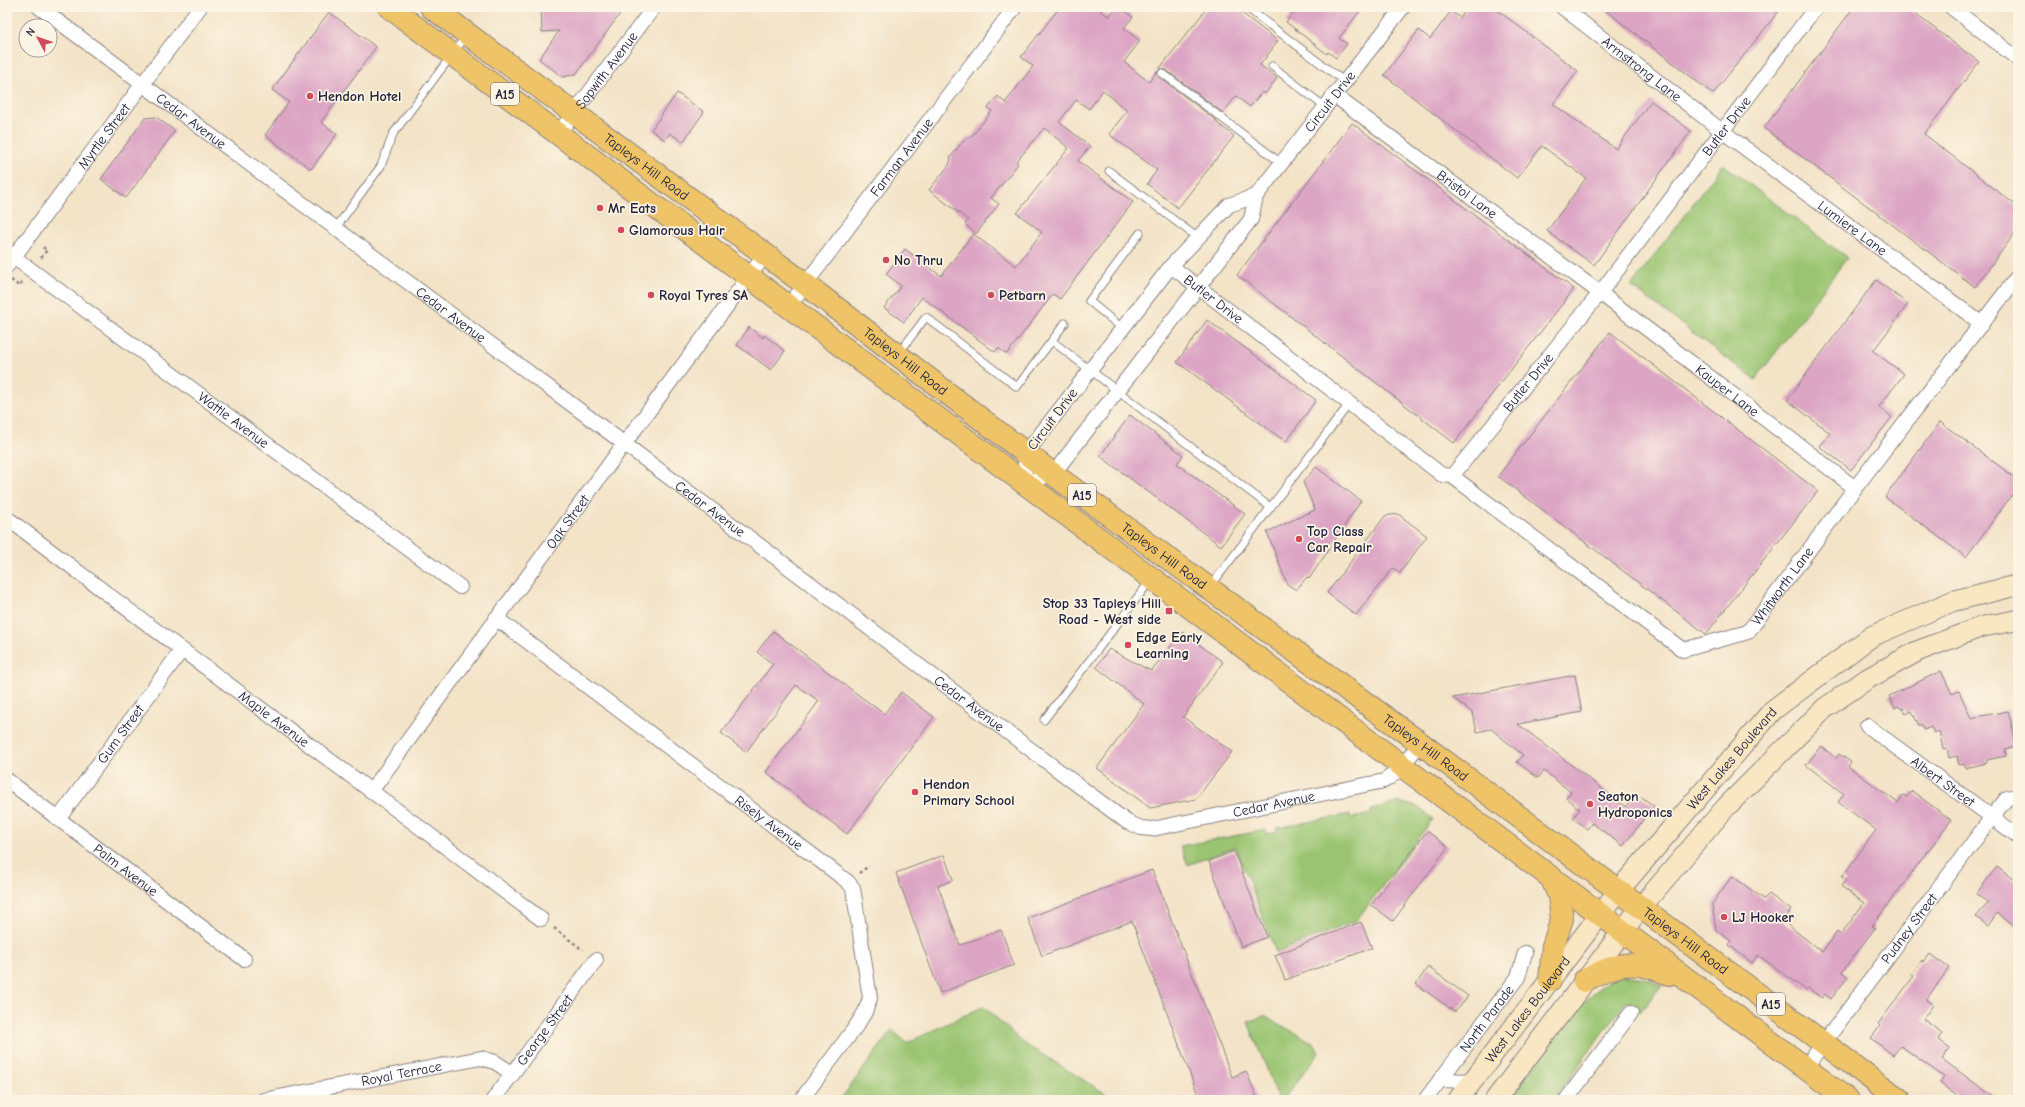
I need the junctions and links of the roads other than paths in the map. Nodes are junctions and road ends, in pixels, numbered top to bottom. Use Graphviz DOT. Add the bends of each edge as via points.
graph roads {
  1 [pos="39,7"];
  2 [pos="200,7"];
  3 [pos="389,7"];
  4 [pos="431,7"];
  5 [pos="654,7"];
  6 [pos="1015,7"];
  7 [pos="1246,7"];
  8 [pos="1403,7"];
  9 [pos="1562,7"];
  10 [pos="1816,7"];
  11 [pos="1951,7"];
  12 [pos="467,34"];
  13 [pos="452,55"];
  14 [pos="2018,59"];
  15 [pos="1272,66"];
  16 [pos="1162,73"];
  17 [pos="1345,82"];
  18 [pos="142,85"];
  19 [pos="1334,95"];
  20 [pos="1325,107"];
  21 [pos="574,112"];
  22 [pos="1722,131"];
  23 [pos="558,134"];
  24 [pos="1282,163"];
  25 [pos="1109,171"];
  26 [pos="1256,196"];
  27 [pos="335,229"];
  28 [pos="1140,233"];
  29 [pos="1198,238"];
  30 [pos="765,255"];
  31 [pos="9,258"];
  32 [pos="1171,266"];
  33 [pos="748,276"];
  34 [pos="2018,276"];
  35 [pos="805,284"];
  36 [pos="1198,286"];
  37 [pos="1600,293"];
  38 [pos="788,307"];
  39 [pos="1066,323"];
  40 [pos="1982,324"];
  41 [pos="1122,328"];
  42 [pos="1052,341"];
  43 [pos="898,355"];
  44 [pos="1090,370"];
  45 [pos="1117,392"];
  46 [pos="1349,404"];
  47 [pos="624,444"];
  48 [pos="1026,453"];
  49 [pos="1053,474"];
  50 [pos="1452,476"];
  51 [pos="1024,483"];
  52 [pos="1855,488"];
  53 [pos="1270,507"];
  54 [pos="7,518"];
  55 [pos="1151,579"];
  56 [pos="2018,585"];
  57 [pos="460,587"];
  58 [pos="1209,588"];
  59 [pos="496,618"];
  60 [pos="2018,620"];
  61 [pos="181,651"];
  62 [pos="1044,720"];
  63 [pos="1867,726"];
  64 [pos="1420,743"];
  65 [pos="1401,767"];
  66 [pos="7,780"];
  67 [pos="372,790"];
  68 [pos="2018,796"];
  69 [pos="1992,817"];
  70 [pos="59,818"];
  71 [pos="2018,836"];
  72 [pos="1552,879"];
  73 [pos="1618,890"];
  74 [pos="1641,907"];
  75 [pos="1599,915"];
  76 [pos="541,919"];
  77 [pos="1622,932"];
  78 [pos="1525,953"];
  79 [pos="244,959"];
  80 [pos="596,960"];
  81 [pos="1550,980"];
  82 [pos="1584,982"];
  83 [pos="1691,983"];
  84 [pos="1631,1013"];
  85 [pos="1823,1042"];
  86 [pos="1805,1068"];
  87 [pos="513,1074"];
  88 [pos="1440,1080"];
  89 [pos="1472,1081"];
  90 [pos="263,1100"];
  91 [pos="493,1100"];
  92 [pos="801,1100"];
  93 [pos="1425,1100"];
  94 [pos="1458,1100"];
  95 [pos="1495,1100"];
  96 [pos="1566,1100"];
  97 [pos="1848,1100"];
  98 [pos="1900,1100"];
  1 -- 18 [label="street, Cedar Avenue"];
  2 -- 18 [label="street, Myrtle Street"];
  3 -- 13 [label="main road, Tapleys Hill Road / A15"];
  4 -- 12 [label="main road, Tapleys Hill Road / A15"];
  5 -- 21 [label="street, Sopwith Avenue"];
  6 -- 35 [label="street, Farman Avenue"];
  7 -- 17 [label="lane"];
  8 -- 17 [label="street, Circuit Drive"];
  9 -- 22 [label="street, Armstrong Lane"];
  10 -- 22 [label="street, Butler Drive"];
  11 -- 14 [label="street"];
  12 -- 13 [label="lane"];
  12 -- 21 [label="main road, Tapleys Hill Road / A15"];
  13 -- 23 [label="main road, Tapleys Hill Road / A15"];
  13 -- 27 [label="lane" via="393,134 381,166"];
  15 -- 20 [label="lane"];
  16 -- 24 [label="lane"];
  17 -- 19 [label="street, Circuit Drive"];
  18 -- 27 [label="street, Cedar Avenue"];
  18 -- 31 [label="street, Myrtle Street"];
  19 -- 20 [label="street, Circuit Drive"];
  19 -- 37 [label="street, Bristol Lane"];
  20 -- 24 [label="street, Circuit Drive"];
  21 -- 23 [label="street, Sopwith Avenue"];
  21 -- 30 [label="main road, Tapleys Hill Road / A15"];
  22 -- 37 [label="street, Butler Drive"];
  22 -- 40 [label="street, Lumiere Lane"];
  23 -- 33 [label="main road, Tapleys Hill Road / A15"];
  24 -- 26 [label="street, Circuit Drive"];
  25 -- 29 [label="lane"];
  26 -- 29 [label="street, Circuit Drive" via="1229,205"];
  26 -- 36 [label="street, Circuit Drive" via="1251,219"];
  27 -- 47 [label="street, Cedar Avenue"];
  28 -- 41 [label="lane" via="1089,301"];
  29 -- 32 [label="street, Circuit Drive"];
  30 -- 33 [label="street, Oak Street"];
  30 -- 35 [label="main road, Tapleys Hill Road / A15"];
  31 -- 57 [label="street, Wattle Avenue"];
  32 -- 36 [label="street, Butler Drive"];
  32 -- 41 [label="street, Circuit Drive"];
  33 -- 38 [label="main road, Tapleys Hill Road / A15"];
  33 -- 47 [label="street, Oak Street"];
  34 -- 40 [label="street, Whitworth Lane"];
  35 -- 38 [label="street, Farman Avenue"];
  35 -- 43 [label="main road, Tapleys Hill Road / A15"];
  36 -- 45 [label="street, Circuit Drive"];
  36 -- 46 [label="street, Butler Drive"];
  37 -- 50 [label="street, Butler Drive"];
  37 -- 52 [label="street, Kauper Lane"];
  38 -- 51 [label="main road, Tapleys Hill Road / A15"];
  39 -- 42 [label="lane"];
  40 -- 52 [label="street, Whitworth Lane"];
  41 -- 44 [label="street, Circuit Drive"];
  42 -- 43 [label="lane" via="1017,387 926,317"];
  42 -- 44 [label="lane"];
  43 -- 48 [label="main road, Tapleys Hill Road / A15"];
  44 -- 45 [label="lane"];
  44 -- 48 [label="street, Circuit Drive"];
  45 -- 49 [label="street, Circuit Drive"];
  45 -- 53 [label="lane"];
  46 -- 50 [label="street, Butler Drive" via="1442,475"];
  46 -- 53 [label="lane"];
  47 -- 59 [label="street, Oak Street"];
  47 -- 65 [label="street, Cedar Avenue" via="1127,822 1141,828 1152,829 1384,781"];
  48 -- 49 [label="main road, Tapleys Hill Road / A15"];
  48 -- 51 [label="street, Circuit Drive"];
  49 -- 51 [label="street"];
  49 -- 58 [label="main road, Tapleys Hill Road / A15"];
  50 -- 52 [label="street, Whitworth Lane" via="1683,650 1748,632"];
  51 -- 55 [label="main road, Tapleys Hill Road / A15"];
  53 -- 58 [label="lane"];
  54 -- 61 [label="street, Maple Avenue"];
  55 -- 62 [label="lane"];
  55 -- 65 [label="main road, Tapleys Hill Road / A15"];
  56 -- 73 [label="main road, West Lakes Boulevard" via="1952,601 1872,636 1780,706"];
  58 -- 64 [label="main road, Tapleys Hill Road / A15"];
  59 -- 67 [label="street, Oak Street"];
  59 -- 92 [label="street, Risely Avenue" via="833,870 853,888 870,998 857,1025"];
  60 -- 74 [label="main road, West Lakes Boulevard" via="1981,627 1918,651 1867,679 1826,708 1726,807"];
  61 -- 67 [label="street, Maple Avenue"];
  61 -- 70 [label="street, Gum Street"];
  63 -- 69 [label="street, Albert Street"];
  64 -- 65 [label="street, Cedar Avenue"];
  64 -- 73 [label="main road, Tapleys Hill Road / A15"];
  65 -- 72 [label="main road, Tapleys Hill Road / A15"];
  66 -- 70 [label="street, Palm Avenue"];
  67 -- 76 [label="street, Maple Avenue"];
  68 -- 69 [label="street, Pudney Street" via="2007,798"];
  69 -- 71 [label="street, Albert Street"];
  69 -- 85 [label="street, Pudney Street"];
  70 -- 79 [label="street, Palm Avenue"];
  72 -- 75 [label="main road, Tapleys Hill Road / A15"];
  72 -- 81 [label="main road" via="1559,896 1562,919 1553,946"];
  73 -- 74 [label="main road, Tapleys Hill Road / A15"];
  73 -- 75 [label="main road, West Lakes Boulevard"];
  74 -- 77 [label="main road, West Lakes Boulevard"];
  74 -- 85 [label="main road, Tapleys Hill Road / A15"];
  75 -- 77 [label="main road, Tapleys Hill Road / A15"];
  75 -- 81 [label="main road, West Lakes Boulevard"];
  77 -- 82 [label="main road, West Lakes Boulevard"];
  77 -- 83 [label="main road, Tapleys Hill Road / A15"];
  78 -- 88 [label="street, North Parade" via="1518,977"];
  80 -- 87 [label="street, George Street"];
  81 -- 89 [label="main road, West Lakes Boulevard"];
  82 -- 83 [label="main road" via="1605,969 1624,964 1652,967"];
  82 -- 95 [label="main road, West Lakes Boulevard"];
  83 -- 86 [label="main road, Tapleys Hill Road / A15"];
  84 -- 96 [label="street"];
  85 -- 86 [label="street, Pudney Street"];
  85 -- 98 [label="main road, Tapleys Hill Road / A15"];
  86 -- 97 [label="main road, Tapleys Hill Road / A15"];
  87 -- 90 [label="street, Royal Terrace" via="495,1062 481,1058"];
  87 -- 91 [label="street, George Street"];
  88 -- 89 [label="street"];
  88 -- 93 [label="street, North Parade"];
  89 -- 94 [label="main road, West Lakes Boulevard"];
}
